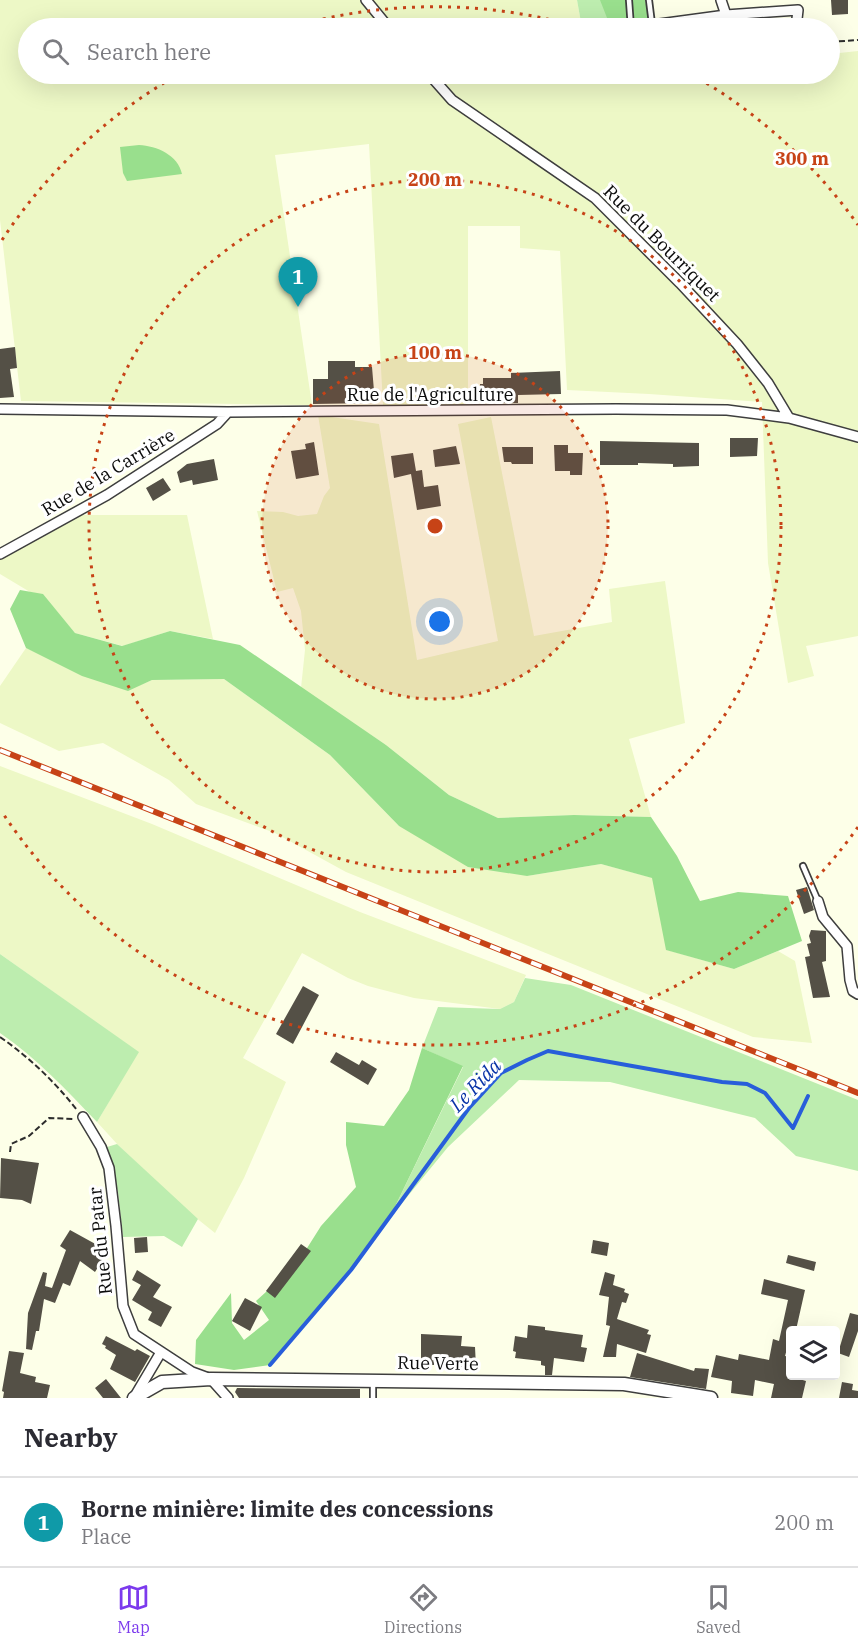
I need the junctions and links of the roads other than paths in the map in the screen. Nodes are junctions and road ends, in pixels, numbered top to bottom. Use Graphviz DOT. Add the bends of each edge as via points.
graph roads {
  1 [pos="366,0"];
  2 [pos="629,0"];
  3 [pos="649,0"];
  4 [pos="721,0"];
  5 [pos="726,15"];
  6 [pos="381,18"];
  7 [pos="630,18"];
  8 [pos="650,18"];
  9 [pos="707,18"];
  10 [pos="797,18"];
  11 [pos="438,84"];
  12 [pos="0,409"];
  13 [pos="228,412"];
  14 [pos="789,418"];
  15 [pos="858,437"];
  16 [pos="0,554"];
  17 [pos="803,866"];
  18 [pos="818,901"];
  19 [pos="858,994"];
  20 [pos="84,1119"];
  21 [pos="161,1352"];
  22 [pos="211,1379"];
  23 [pos="374,1380"];
  24 [pos="134,1398"];
  25 [pos="228,1398"];
  26 [pos="373,1398"];
  27 [pos="711,1398"];
  1 -- 6 [label="street"];
  2 -- 7 [label="lane"];
  3 -- 8 [label="lane"];
  4 -- 5 [label="street"];
  5 -- 9 [label="street"];
  5 -- 10 [label="street" via="798,10"];
  11 -- 14 [label="street, Rue du Bourriquet" via="452,100 595,198 738,344"];
  12 -- 13 [label="street, Rue de l'Agriculture"];
  13 -- 14 [label="street, Rue de l'Agriculture" via="616,409 727,411"];
  13 -- 16 [label="street, Rue de la Carrière" via="217,424 107,495"];
  14 -- 15 [label="street, Rue de l'Agriculture"];
  17 -- 18 [label="lane"];
  18 -- 19 [label="street" via="823,916 847,946 850,980"];
  20 -- 21 [label="street, Rue du Patar" via="109,1168 123,1306 134,1334"];
  21 -- 22 [label="street, Rue du Patar"];
  21 -- 24 [label="street"];
  22 -- 23 [label="street, Rue Verte"];
  22 -- 24 [label="street, Rue Verte" via="162,1382"];
  22 -- 25 [label="street"];
  23 -- 26 [label="lane"];
  23 -- 27 [label="street, Rue Verte" via="624,1384"];
}
